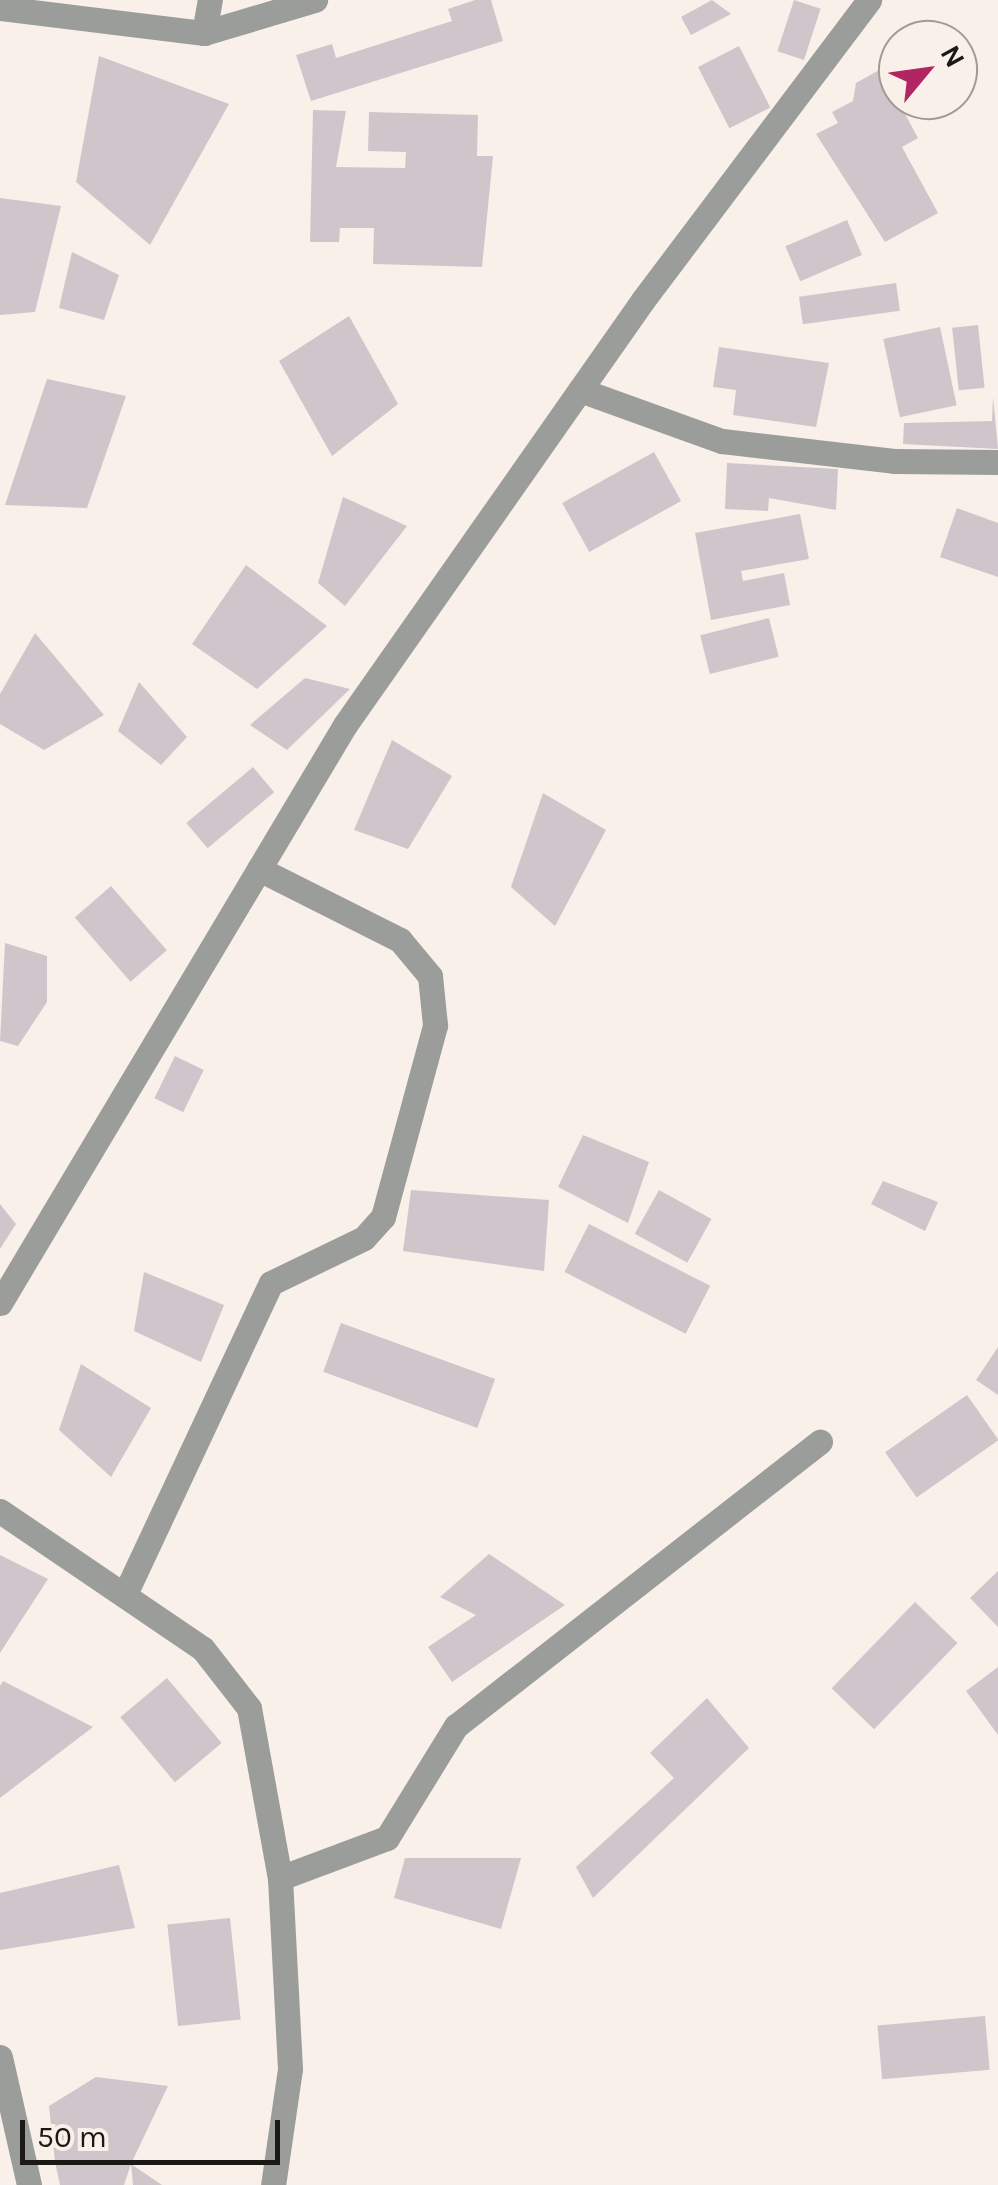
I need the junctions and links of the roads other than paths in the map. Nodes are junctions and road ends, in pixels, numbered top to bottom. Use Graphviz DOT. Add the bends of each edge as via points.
graph roads {
  1 [pos="210,0"];
  2 [pos="315,0"];
  3 [pos="869,0"];
  4 [pos="0,8"];
  5 [pos="204,33"];
  6 [pos="580,390"];
  7 [pos="998,462"];
  8 [pos="260,869"];
  9 [pos="0,1304"];
  10 [pos="820,1442"];
  11 [pos="0,1511"];
  12 [pos="126,1592"];
  13 [pos="280,1878"];
  14 [pos="0,2056"];
  15 [pos="29,2185"];
  16 [pos="273,2185"];
  1 -- 5 [label="street"];
  2 -- 5 [label="street"];
  3 -- 6 [label="street"];
  4 -- 5 [label="street"];
  6 -- 7 [label="street" via="722,441 894,461"];
  6 -- 8 [label="street" via="346,725"];
  8 -- 9 [label="street"];
  8 -- 12 [label="street" via="400,940 430,976 436,1025 383,1217 364,1238 271,1283"];
  10 -- 13 [label="street" via="456,1726 388,1838"];
  11 -- 12 [label="street"];
  12 -- 13 [label="street" via="204,1649 249,1708"];
  13 -- 16 [label="street" via="290,2069"];
  14 -- 15 [label="street"];
}
